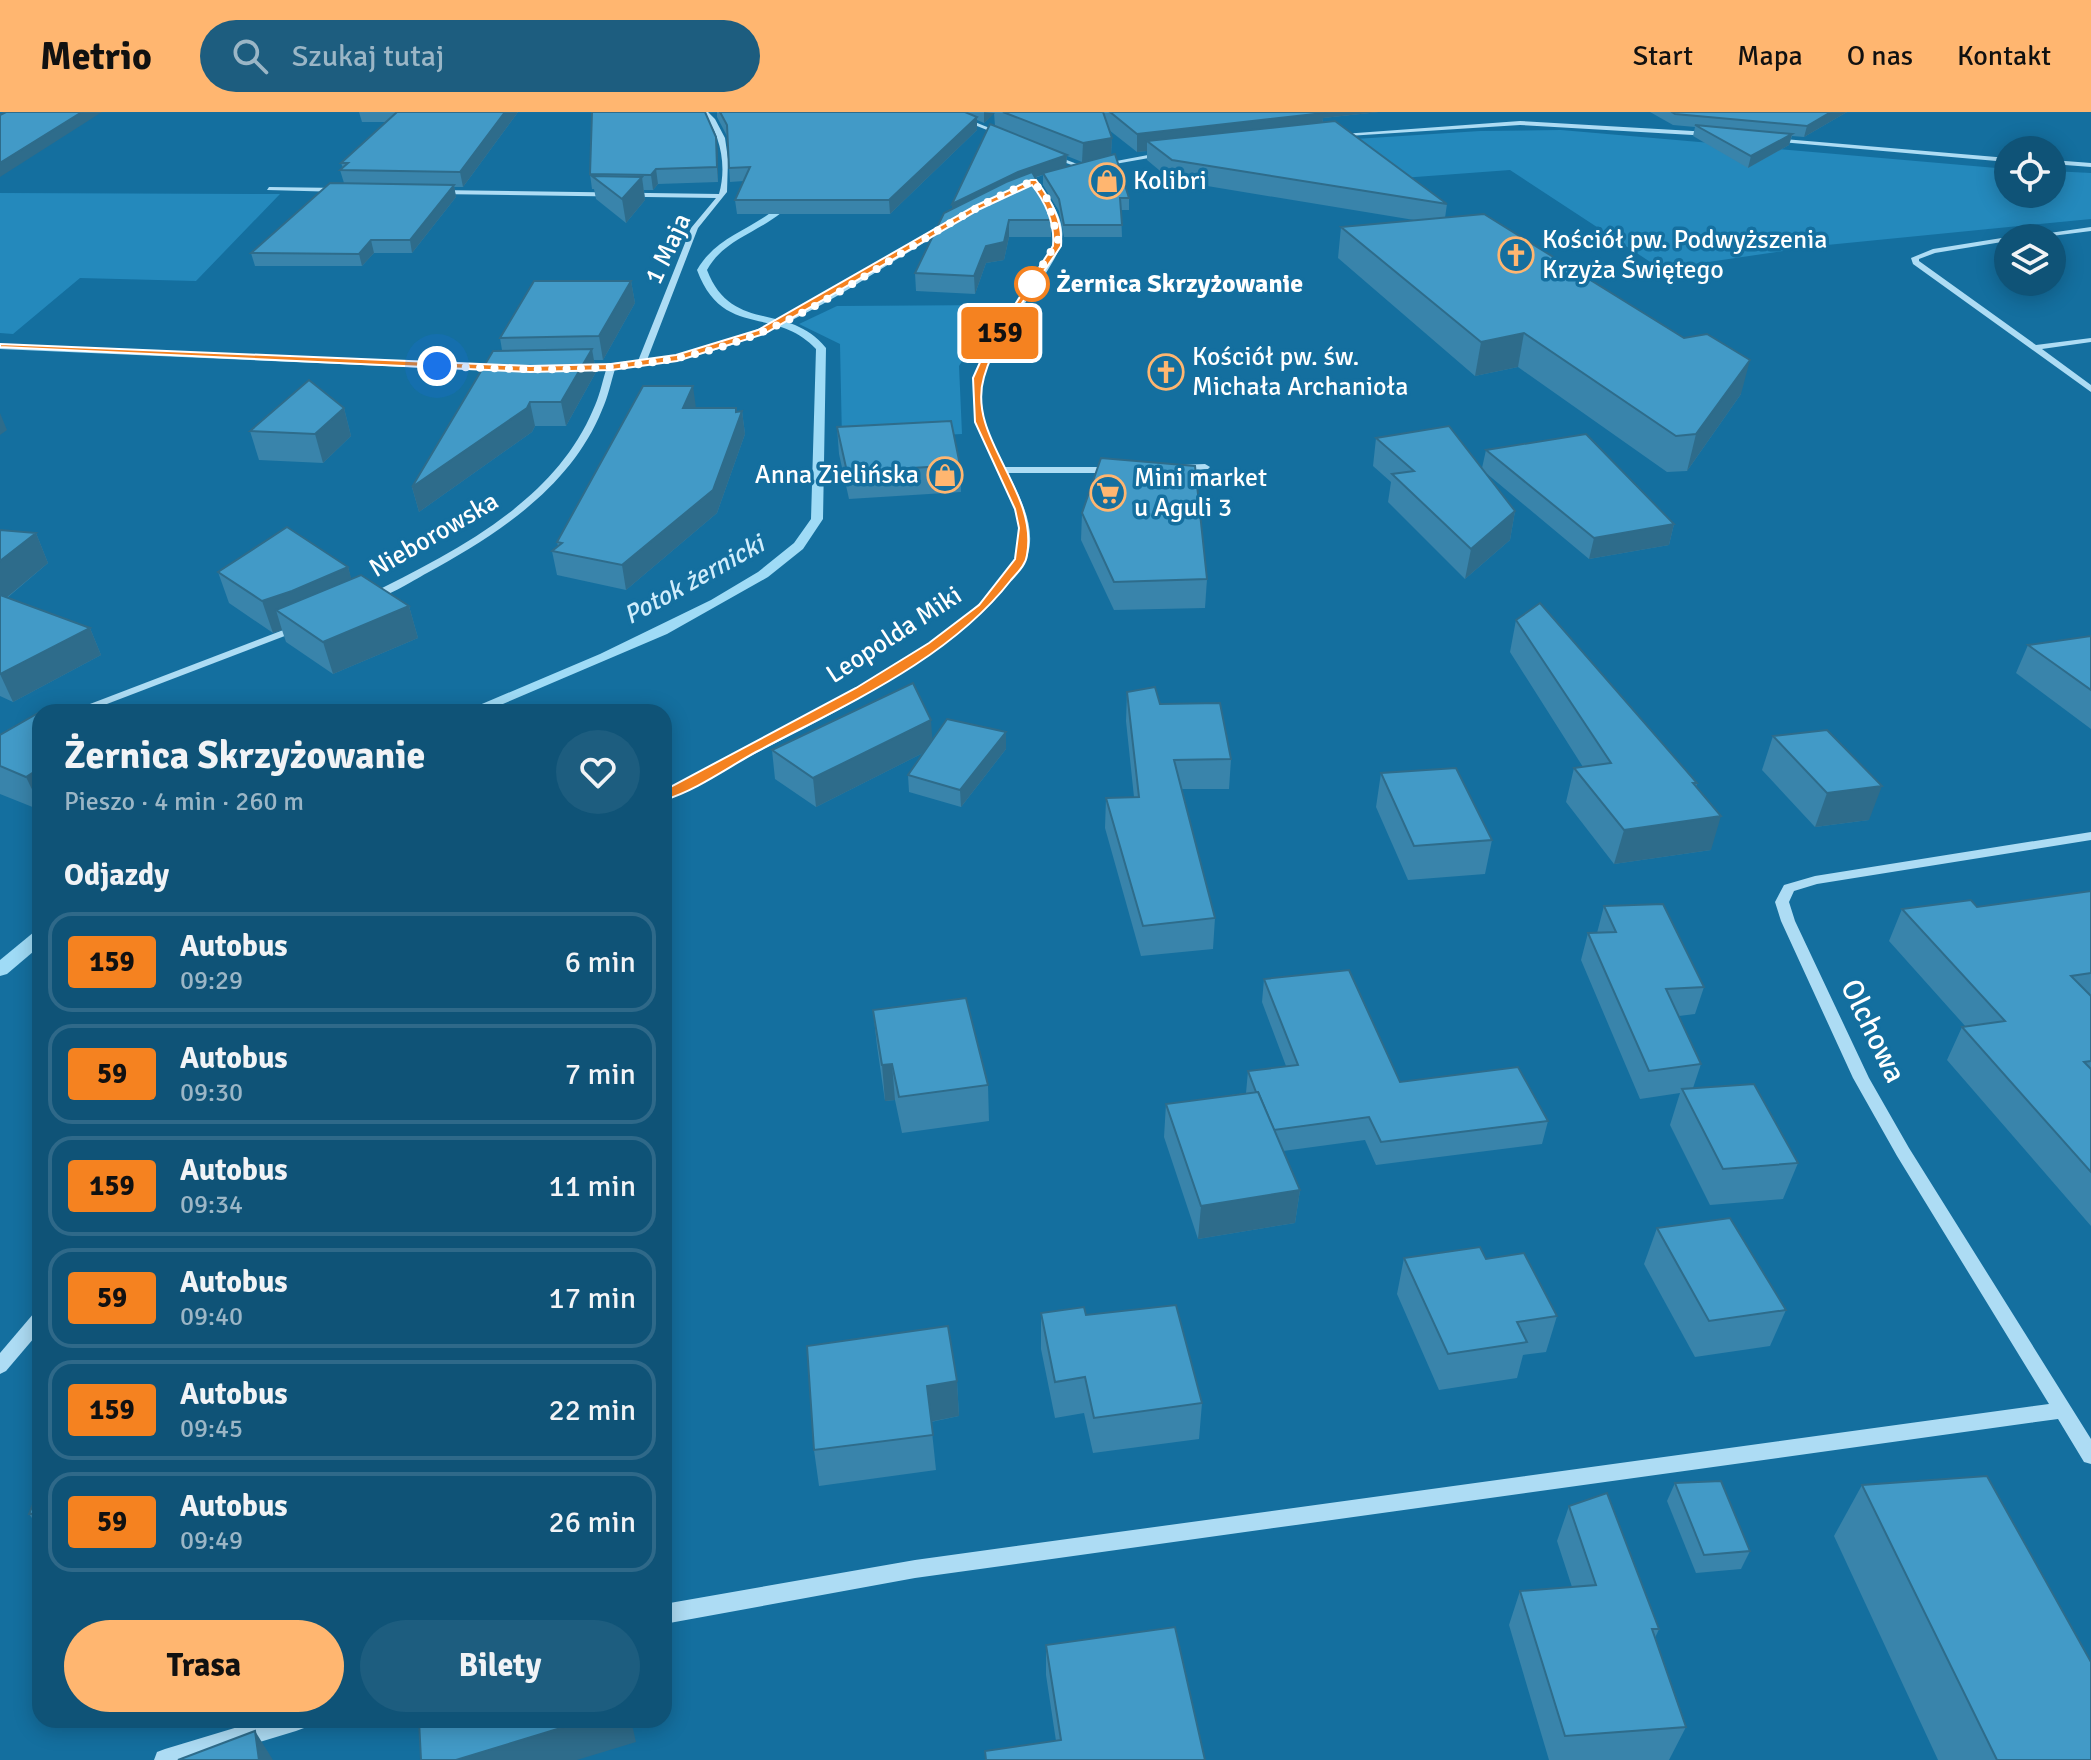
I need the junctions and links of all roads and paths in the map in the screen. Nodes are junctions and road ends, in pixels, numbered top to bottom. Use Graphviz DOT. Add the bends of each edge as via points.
graph roads {
  1 [pos="705,112"];
  2 [pos="945,112"];
  3 [pos="1327,135"];
  4 [pos="1715,135"];
  5 [pos="1011,138"];
  6 [pos="1762,139"];
  7 [pos="1045,153"];
  8 [pos="1175,153"];
  9 [pos="1994,159"];
  10 [pos="2066,163"];
  11 [pos="2091,165"];
  12 [pos="1082,167"];
  13 [pos="1071,170"];
  14 [pos="1046,177"];
  15 [pos="1033,181"];
  16 [pos="1024,185"];
  17 [pos="269,189"];
  18 [pos="347,190"];
  19 [pos="425,191"];
  20 [pos="721,196"];
  21 [pos="960,217"];
  22 [pos="2091,229"];
  23 [pos="2066,232"];
  24 [pos="1994,241"];
  25 [pos="2091,340"];
  26 [pos="0,347"];
  27 [pos="2033,348"];
  28 [pos="642,363"];
  29 [pos="611,367"];
  30 [pos="507,368"];
  31 [pos="570,369"];
  32 [pos="2091,389"];
  33 [pos="1205,467"];
  34 [pos="1166,468"];
  35 [pos="1003,470"];
  36 [pos="1127,470"];
  37 [pos="364,601"];
  38 [pos="314,621"];
  39 [pos="96,704"];
  40 [pos="672,792"];
  41 [pos="2091,836"];
  42 [pos="32,1328"];
  43 [pos="0,1366"];
  44 [pos="2062,1410"];
  45 [pos="2091,1456"];
  46 [pos="672,1613"];
  47 [pos="270,1728"];
  48 [pos="165,1760"];
  1 -- 20 [label="street, 1 Maja" via="715,120 722,139"];
  2 -- 5 [label="street"];
  3 -- 4 [label="street" via="1520,123"];
  6 -- 9 [label="street"];
  7 -- 12 [label="street"];
  8 -- 12 [label="street"];
  10 -- 11 [label="street"];
  12 -- 13 [label="street"];
  14 -- 15 [label="street"];
  15 -- 16 [label="street"];
  15 -- 35 [label="street, Leopolda Miki" via="1052,211 1057,246 978,378 980,422"];
  17 -- 18 [label="street"];
  19 -- 20 [label="street"];
  20 -- 28 [label="street, 1 Maja" via="695,228"];
  21 -- 28 [label="street" via="761,332 706,351"];
  22 -- 23 [label="street"];
  24 -- 27 [label="street" via="1915,258"];
  25 -- 27 [label="street"];
  26 -- 30 [label="street"];
  27 -- 32 [label="street"];
  28 -- 29 [label="street"];
  29 -- 31 [label="street"];
  29 -- 37 [label="street, Nieborowska" via="584,436 545,488 456,555"];
  33 -- 34 [label="street"];
  35 -- 36 [label="street"];
  35 -- 40 [label="street, Leopolda Miki" via="1020,509 1025,548 984,608 895,671"];
  38 -- 39 [label="street"];
  41 -- 44 [label="street, Olchowa" via="1815,880 1789,888 1782,902 1861,1078"];
  42 -- 43 [label="street"];
  44 -- 45 [label="street, Olchowa"];
  44 -- 46 [label="street" via="915,1569"];
  47 -- 48 [label="street"];
}
